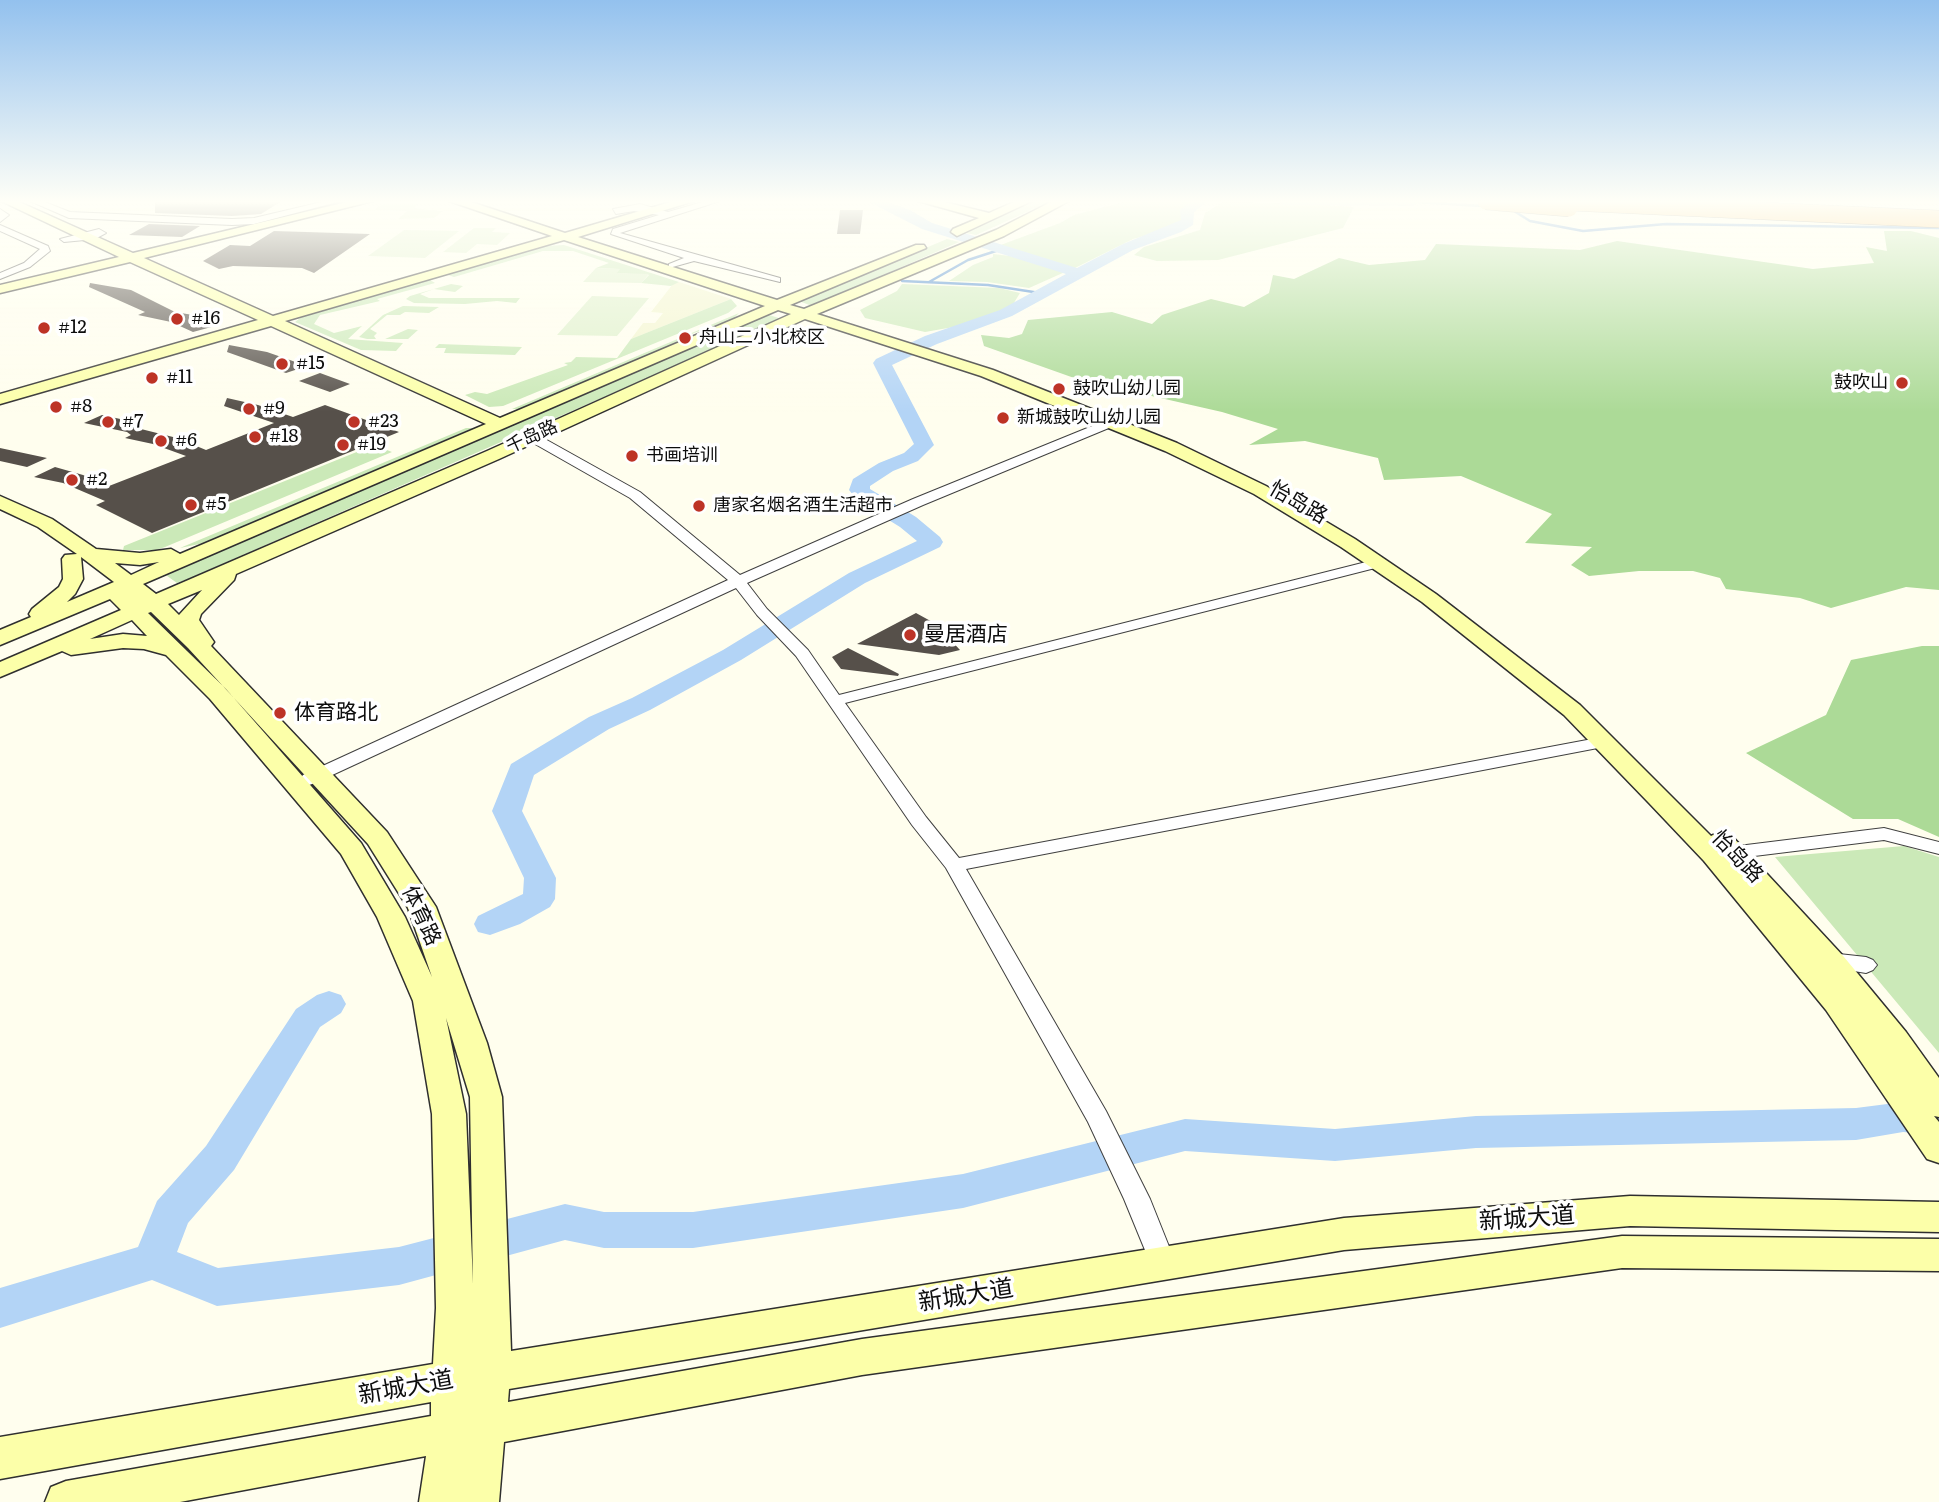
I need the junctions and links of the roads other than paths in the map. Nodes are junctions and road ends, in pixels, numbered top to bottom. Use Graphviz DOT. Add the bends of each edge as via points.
graph roads {
  1 [pos="72,271"];
  2 [pos="159,271"];
  3 [pos="442,271"];
  4 [pos="680,271"];
  5 [pos="686,271"];
  6 [pos="743,271"];
  7 [pos="867,271"];
  8 [pos="898,271"];
  9 [pos="777,280"];
  10 [pos="830,284"];
  11 [pos="0,289"];
  12 [pos="741,291"];
  13 [pos="849,296"];
  14 [pos="781,303"];
  15 [pos="807,313"];
  16 [pos="268,321"];
  17 [pos="734,323"];
  18 [pos="858,330"];
  19 [pos="746,341"];
  20 [pos="929,352"];
  21 [pos="0,399"];
  22 [pos="1112,422"];
  23 [pos="500,424"];
  24 [pos="532,437"];
  25 [pos="0,502"];
  26 [pos="0,512"];
  27 [pos="226,541"];
  28 [pos="268,551"];
  29 [pos="82,557"];
  30 [pos="1378,563"];
  31 [pos="738,581"];
  32 [pos="122,586"];
  33 [pos="143,605"];
  34 [pos="1,637"];
  35 [pos="177,652"];
  36 [pos="215,663"];
  37 [pos="0,670"];
  38 [pos="834,701"];
  39 [pos="1603,742"];
  40 [pos="309,779"];
  41 [pos="1939,848"];
  42 [pos="1724,854"];
  43 [pos="954,865"];
  44 [pos="1830,961"];
  45 [pos="1866,965"];
  46 [pos="1932,1093"];
  47 [pos="1939,1149"];
  48 [pos="1939,1217"];
  49 [pos="1939,1255"];
  50 [pos="1163,1264"];
  51 [pos="491,1373"];
  52 [pos="452,1381"];
  53 [pos="468,1427"];
  54 [pos="0,1458"];
  55 [pos="66,1502"];
  56 [pos="440,1502"];
  57 [pos="478,1502"];
  1 -- 11 [label="street"];
  2 -- 16 [label="street"];
  3 -- 16 [label="street"];
  4 -- 12 [label="street"];
  5 -- 12 [label="street"];
  6 -- 9 [label="street"];
  7 -- 10 [label="street, 千岛路"];
  8 -- 13 [label="street, 千岛路"];
  10 -- 12 [label="street" via="783,292"];
  10 -- 14 [label="street, 千岛路"];
  12 -- 14 [label="street"];
  12 -- 17 [label="street" via="747,304"];
  13 -- 15 [label="street, 千岛路"];
  13 -- 18 [label="street" via="841,310"];
  14 -- 15 [label="street"];
  14 -- 17 [label="street, 千岛路"];
  15 -- 18 [label="street"];
  15 -- 19 [label="street, 千岛路"];
  16 -- 21 [label="street"];
  16 -- 23 [label="street"];
  17 -- 23 [label="street, 千岛路"];
  18 -- 19 [label="street" via="805,329"];
  18 -- 20 [label="street"];
  19 -- 24 [label="street, 千岛路"];
  20 -- 22 [label="street"];
  20 -- 42 [label="street, 怡岛路" via="1025,381 1153,431 1311,508 1517,647 1585,704"];
  22 -- 30 [label="street" via="1260,490"];
  22 -- 31 [label="street"];
  23 -- 27 [label="street, 千岛路"];
  24 -- 28 [label="street, 千岛路"];
  24 -- 31 [label="street" via="635,495"];
  25 -- 29 [label="street, 体育路" via="45,523"];
  26 -- 29 [label="street, 体育路"];
  27 -- 29 [label="street" via="161,558"];
  27 -- 32 [label="street, 千岛路"];
  28 -- 33 [label="street, 千岛路"];
  28 -- 36 [label="street" via="231,573 191,612 188,620 214,654"];
  29 -- 32 [label="street, 体育路"];
  29 -- 34 [label="street" via="68,590"];
  30 -- 38 [label="street"];
  30 -- 39 [label="street" via="1495,648 1572,710"];
  31 -- 38 [label="street" via="802,653"];
  31 -- 40 [label="street"];
  32 -- 33 [label="street, 体育路"];
  32 -- 34 [label="street, 千岛路"];
  33 -- 35 [label="street, 体育路"];
  33 -- 36 [label="street, 体育路"];
  33 -- 37 [label="street, 千岛路"];
  35 -- 37 [label="street" via="146,642 97,643"];
  35 -- 40 [label="street, 体育路"];
  36 -- 40 [label="street, 体育路"];
  38 -- 43 [label="street"];
  39 -- 42 [label="street"];
  39 -- 43 [label="street"];
  40 -- 51 [label="street, 体育路" via="378,838 422,907 471,1043 486,1097"];
  40 -- 52 [label="street, 体育路" via="391,917 428,1001 449,1114 455,1308"];
  41 -- 42 [label="street" via="1884,834"];
  42 -- 44 [label="street, 怡岛路"];
  42 -- 47 [label="street" via="1837,1002"];
  43 -- 50 [label="street" via="1098,1118"];
  44 -- 45 [label="street"];
  44 -- 46 [label="street, 怡岛路"];
  48 -- 50 [label="street, 新城大道" via="1630,1211 1344,1234"];
  49 -- 53 [label="street, 新城大道" via="1622,1252 862,1357"];
  50 -- 51 [label="street, 新城大道"];
  51 -- 52 [label="street, 新城大道"];
  51 -- 53 [label="street, 体育路"];
  52 -- 53 [label="street, 体育路"];
  52 -- 54 [label="street, 新城大道"];
  53 -- 55 [label="street, 新城大道"];
  53 -- 56 [label="street, 体育路"];
  53 -- 57 [label="street, 体育路"];
}
